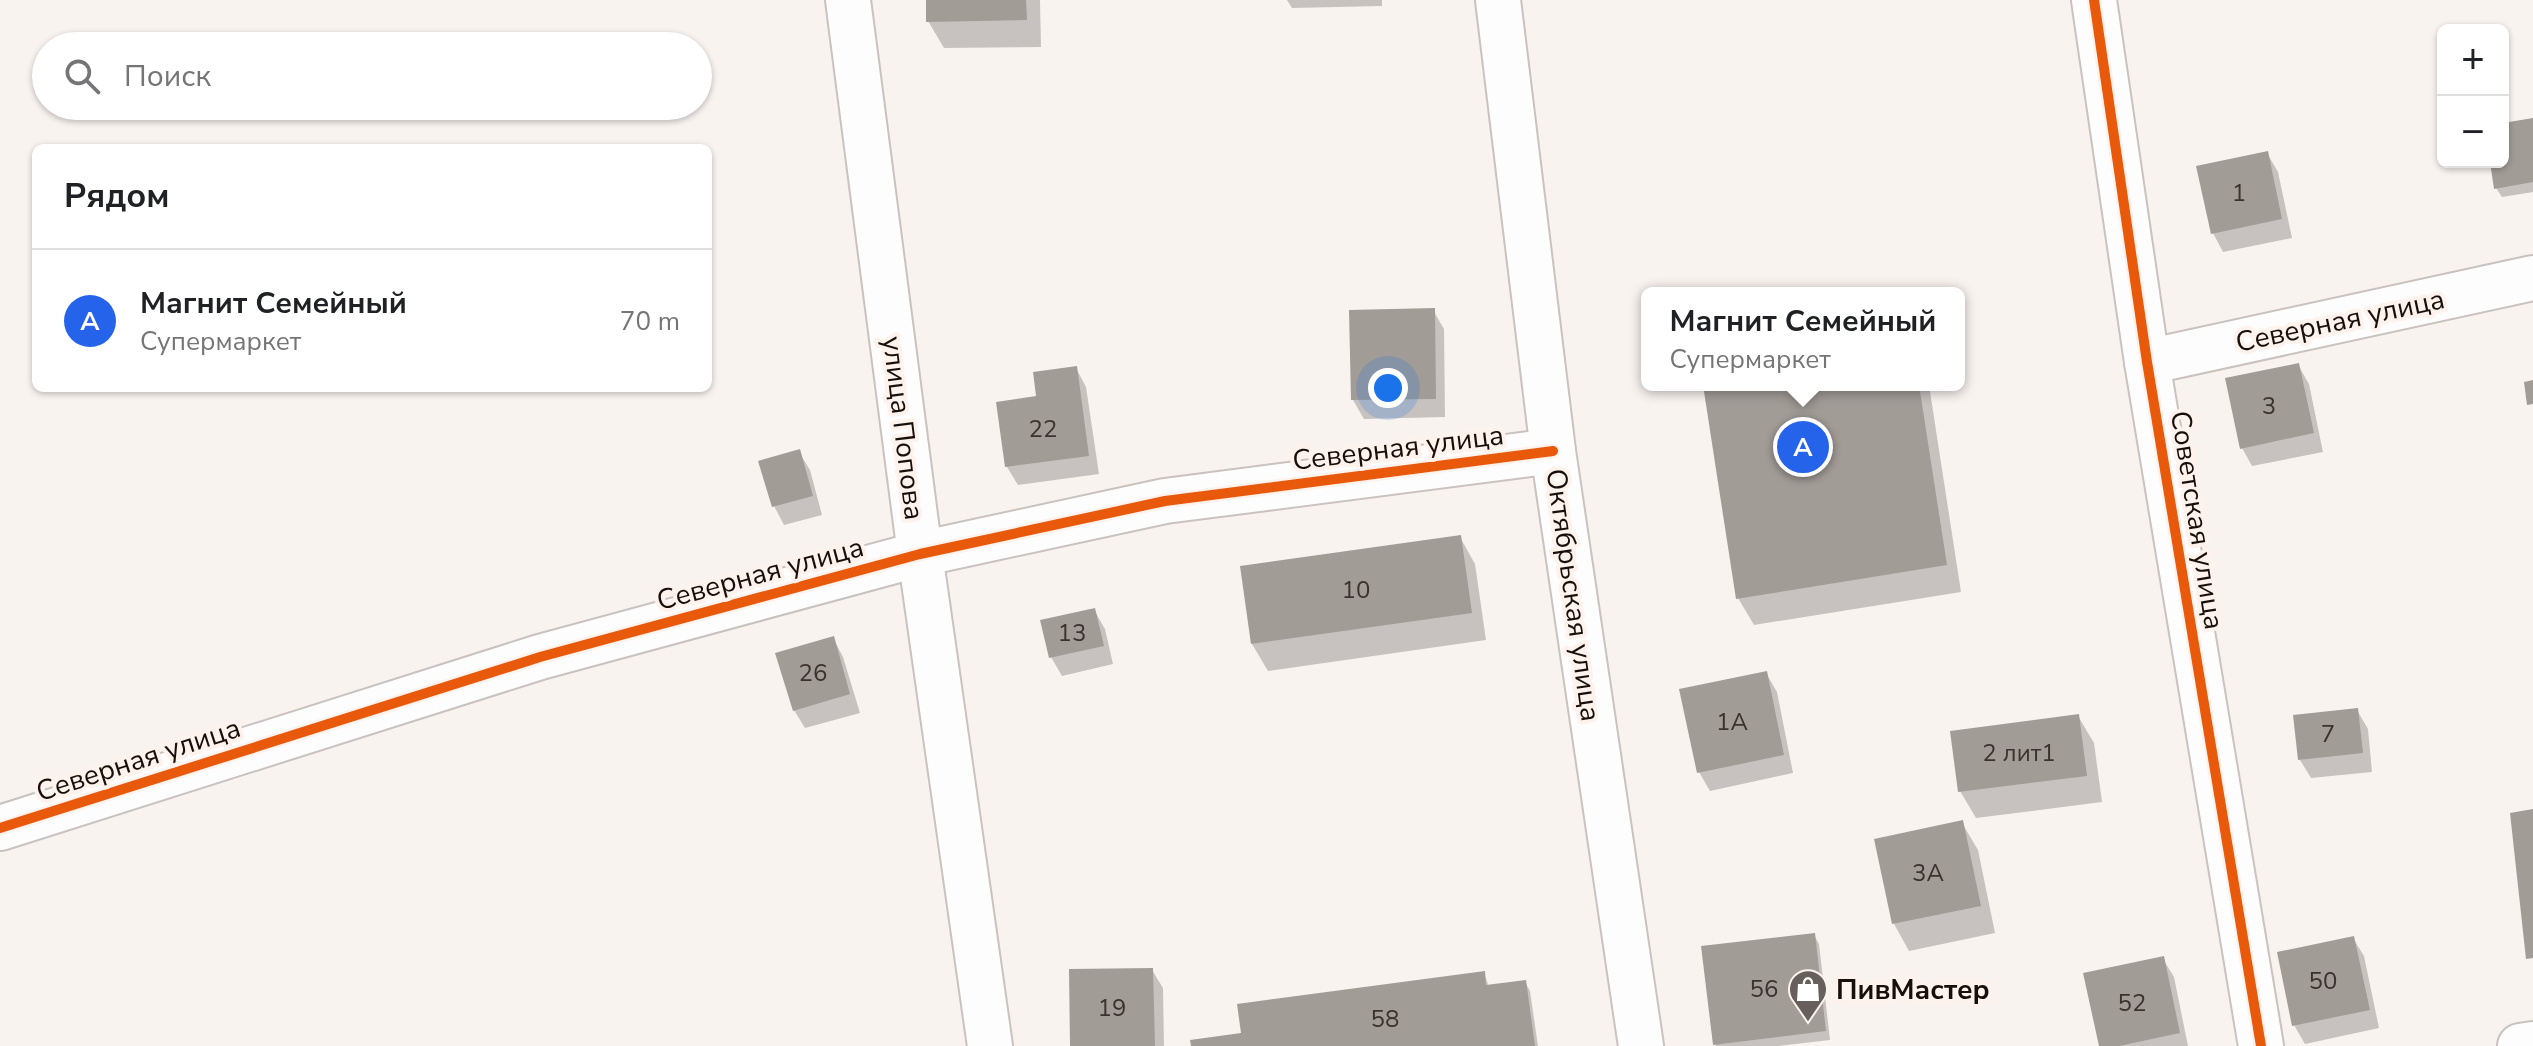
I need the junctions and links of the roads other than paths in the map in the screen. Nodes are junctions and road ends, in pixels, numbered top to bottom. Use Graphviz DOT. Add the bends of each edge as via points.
graph roads {
  1 [pos="848,0"];
  2 [pos="1498,0"];
  3 [pos="2094,0"];
  4 [pos="2533,278"];
  5 [pos="2147,362"];
  6 [pos="1553,451"];
  7 [pos="920,554"];
  8 [pos="0,828"];
  9 [pos="2533,1044"];
  10 [pos="990,1046"];
  11 [pos="1641,1046"];
  12 [pos="2261,1046"];
  13 [pos="2520,1046"];
  1 -- 7 [label="street, улица Попова"];
  2 -- 6 [label="street, Октябрьская улица"];
  3 -- 5 [label="street, Советская улица"];
  4 -- 5 [label="street, Северная улица"];
  5 -- 12 [label="street, Советская улица"];
  6 -- 7 [label="street, Северная улица" via="1165,501"];
  6 -- 11 [label="street, Октябрьская улица"];
  7 -- 8 [label="street, Северная улица" via="540,657"];
  7 -- 10 [label="street, улица Попова"];
  9 -- 13 [label="street"];
}
